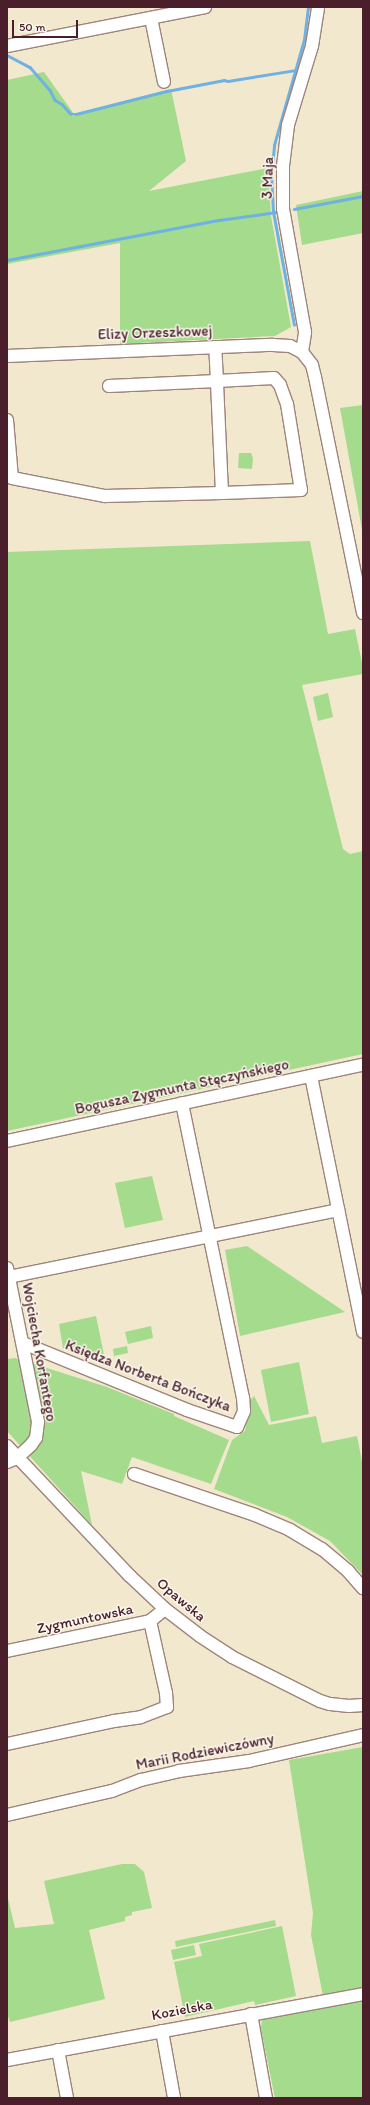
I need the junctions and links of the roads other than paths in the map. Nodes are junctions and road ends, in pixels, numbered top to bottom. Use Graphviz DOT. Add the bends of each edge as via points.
graph roads {
  1 [pos="205,7"];
  2 [pos="318,7"];
  3 [pos="151,18"];
  4 [pos="7,46"];
  5 [pos="164,82"];
  6 [pos="216,347"];
  7 [pos="302,352"];
  8 [pos="7,356"];
  9 [pos="217,381"];
  10 [pos="109,386"];
  11 [pos="7,420"];
  12 [pos="222,493"];
  13 [pos="363,614"];
  14 [pos="363,1065"];
  15 [pos="311,1076"];
  16 [pos="182,1103"];
  17 [pos="7,1141"];
  18 [pos="338,1210"];
  19 [pos="211,1237"];
  20 [pos="8,1273"];
  21 [pos="363,1332"];
  22 [pos="23,1343"];
  23 [pos="7,1446"];
  24 [pos="12,1460"];
  25 [pos="134,1474"];
  26 [pos="363,1588"];
  27 [pos="165,1609"];
  28 [pos="150,1621"];
  29 [pos="7,1651"];
  30 [pos="363,1705"];
  31 [pos="363,1735"];
  32 [pos="7,1744"];
  33 [pos="7,1815"];
  34 [pos="363,1994"];
  35 [pos="251,2014"];
  36 [pos="162,2030"];
  37 [pos="58,2050"];
  38 [pos="7,2060"];
  39 [pos="67,2098"];
  40 [pos="174,2098"];
  41 [pos="266,2098"];
  1 -- 3 [label="street"];
  2 -- 7 [label="street, 3 Maja" via="311,51 288,125 283,166 283,209 305,332"];
  3 -- 4 [label="street"];
  3 -- 5 [label="street"];
  6 -- 7 [label="street, Elizy Orzeszkowej" via="284,345"];
  6 -- 8 [label="street, Elizy Orzeszkowej"];
  6 -- 9 [label="street"];
  7 -- 13 [label="street" via="312,365 315,377"];
  9 -- 10 [label="street"];
  9 -- 12 [label="street"];
  9 -- 12 [label="street" via="274,378 277,381 287,404 301,490"];
  11 -- 12 [label="street" via="12,478 105,496"];
  14 -- 15 [label="street, Bogusza Zygmunta Stęczyńskiego"];
  15 -- 16 [label="street, Bogusza Zygmunta Stęczyńskiego"];
  15 -- 18 [label="street"];
  16 -- 17 [label="street, Bogusza Zygmunta Stęczyńskiego"];
  16 -- 19 [label="street, Księdza Norberta Bończyka"];
  18 -- 19 [label="street"];
  18 -- 21 [label="street"];
  19 -- 20 [label="street"];
  19 -- 22 [label="street, Księdza Norberta Bończyka" via="243,1398 244,1411 237,1427 182,1408"];
  20 -- 22 [label="street, Wojciecha Korfantego"];
  22 -- 24 [label="street, Wojciecha Korfantego" via="38,1422 36,1438"];
  23 -- 24 [label="street, Opawska"];
  24 -- 27 [label="street, Opawska"];
  25 -- 26 [label="street" via="255,1515 290,1530 322,1550 348,1571"];
  27 -- 28 [label="street, Zygmuntowska"];
  27 -- 30 [label="street, Opawska" via="232,1657 310,1696 330,1704"];
  28 -- 29 [label="street, Zygmuntowska"];
  28 -- 32 [label="street" via="166,1693 166,1707 141,1717"];
  31 -- 33 [label="street, Marii Rodziewiczówny" via="249,1761 179,1771 141,1780 112,1791"];
  34 -- 35 [label="street, Kozielska"];
  35 -- 36 [label="street, Kozielska"];
  35 -- 41 [label="street"];
  36 -- 37 [label="street, Kozielska"];
  36 -- 40 [label="street"];
  37 -- 38 [label="street, Kozielska"];
  37 -- 39 [label="street"];
}
